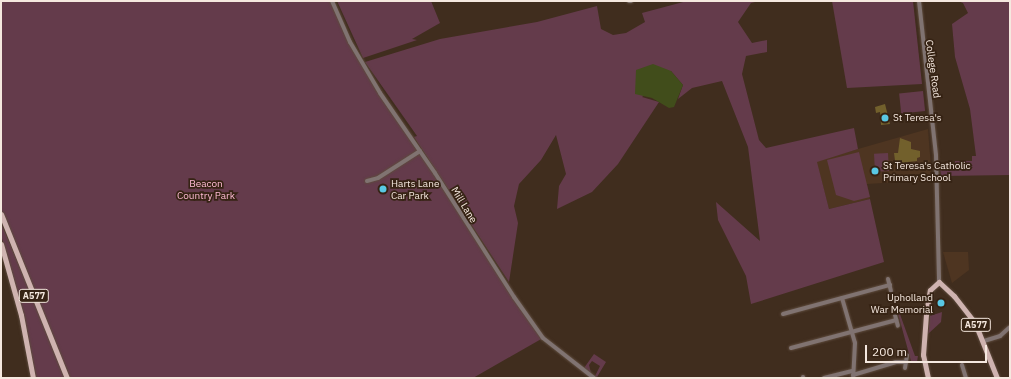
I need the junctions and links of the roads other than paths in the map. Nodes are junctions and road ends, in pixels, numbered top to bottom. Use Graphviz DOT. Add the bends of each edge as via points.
graph roads {
  1 [pos="332,1"];
  2 [pos="919,1"];
  3 [pos="420,151"];
  4 [pos="367,181"];
  5 [pos="1,214"];
  6 [pos="1,244"];
  7 [pos="888,279"];
  8 [pos="939,282"];
  9 [pos="890,285"];
  10 [pos="891,291"];
  11 [pos="842,298"];
  12 [pos="782,314"];
  13 [pos="895,315"];
  14 [pos="896,320"];
  15 [pos="898,326"];
  16 [pos="1010,327"];
  17 [pos="852,332"];
  18 [pos="984,341"];
  19 [pos="791,348"];
  20 [pos="907,355"];
  21 [pos="906,362"];
  22 [pos="962,365"];
  23 [pos="905,368"];
  24 [pos="853,375"];
  25 [pos="33,378"];
  26 [pos="67,378"];
  27 [pos="594,378"];
  28 [pos="824,378"];
  29 [pos="928,378"];
  30 [pos="966,378"];
  31 [pos="997,378"];
  1 -- 3 [label="street, Mill Lane" via="360,62"];
  2 -- 8 [label="street, College Road" via="936,155"];
  3 -- 4 [label="street" via="378,178"];
  3 -- 27 [label="street, Mill Lane" via="476,242 543,338"];
  5 -- 26 [label="main road, A577"];
  6 -- 25 [label="main road, A577" via="21,315"];
  7 -- 9 [label="street"];
  8 -- 18 [label="main road, A577" via="962,305"];
  8 -- 29 [label="main road" via="930,290 926,314 923,356"];
  9 -- 10 [label="street"];
  9 -- 11 [label="street"];
  11 -- 12 [label="street"];
  11 -- 17 [label="street"];
  13 -- 14 [label="street"];
  14 -- 15 [label="street"];
  14 -- 17 [label="street"];
  16 -- 18 [label="street" via="1000,336"];
  17 -- 19 [label="street"];
  17 -- 24 [label="street" via="856,350"];
  18 -- 31 [label="main road, A577"];
  20 -- 21 [label="street"];
  21 -- 23 [label="street"];
  21 -- 24 [label="street" via="896,362"];
  22 -- 30 [label="street"];
  24 -- 28 [label="street"];
}
